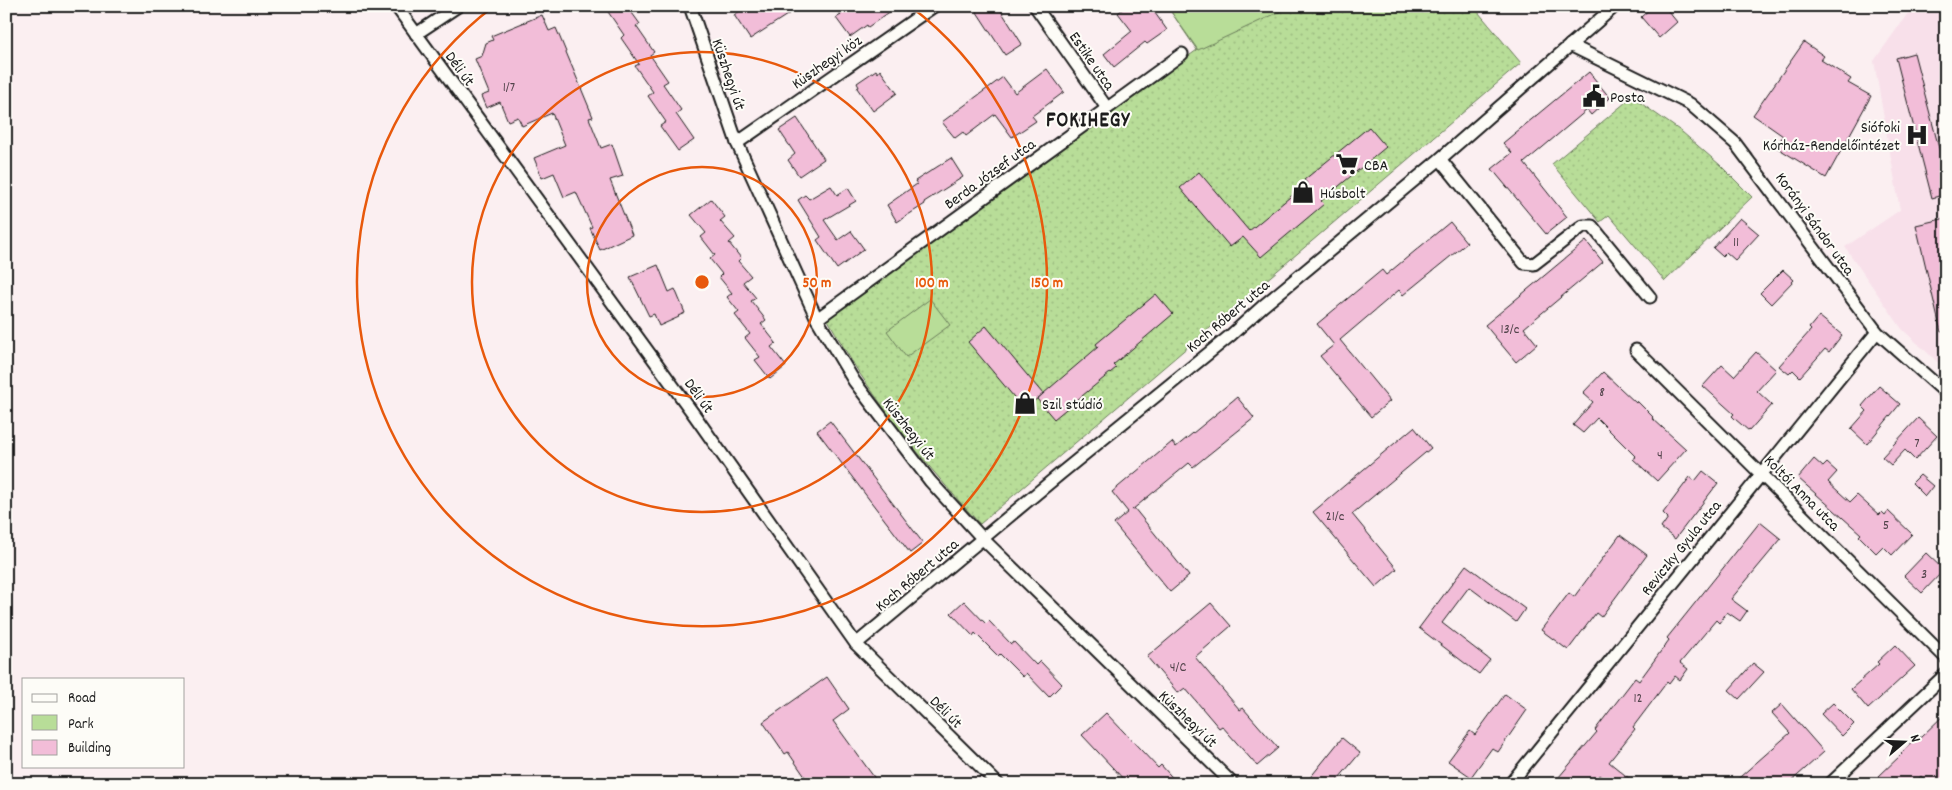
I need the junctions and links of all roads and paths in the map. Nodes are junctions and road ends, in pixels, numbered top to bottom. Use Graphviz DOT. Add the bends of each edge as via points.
graph roads {
  1 [pos="396,6"];
  2 [pos="458,6"];
  3 [pos="690,6"];
  4 [pos="934,6"];
  5 [pos="1035,6"];
  6 [pos="1615,6"];
  7 [pos="416,34"];
  8 [pos="1570,45"];
  9 [pos="1182,54"];
  10 [pos="1107,108"];
  11 [pos="737,143"];
  12 [pos="1440,159"];
  13 [pos="1650,297"];
  14 [pos="817,319"];
  15 [pos="1876,332"];
  16 [pos="1636,350"];
  17 [pos="1946,393"];
  18 [pos="1761,473"];
  19 [pos="983,539"];
  20 [pos="856,644"];
  21 [pos="1946,658"];
  22 [pos="1946,674"];
  23 [pos="998,784"];
  24 [pos="1232,784"];
  25 [pos="1510,784"];
  26 [pos="1830,784"];
  1 -- 7 [label="street, Déli út"];
  2 -- 7 [label="street"];
  3 -- 11 [label="street, Küszhegyi út"];
  4 -- 11 [label="street, Küszhegyi köz"];
  5 -- 10 [label="street, Estike utca"];
  6 -- 8 [label="street, Koch Róbert utca"];
  7 -- 20 [label="street, Déli út" via="695,416"];
  8 -- 12 [label="street, Koch Róbert utca"];
  8 -- 15 [label="street, Korányi Sándor utca" via="1690,104 1735,143"];
  9 -- 10 [label="street, Berda József utca"];
  10 -- 14 [label="street, Berda József utca"];
  11 -- 14 [label="street, Küszhegyi út"];
  12 -- 13 [label="street" via="1524,263 1534,264 1583,226 1592,226"];
  12 -- 19 [label="street, Koch Róbert utca"];
  14 -- 19 [label="street, Küszhegyi út" via="854,381 894,436"];
  15 -- 17 [label="street, Korányi Sándor utca"];
  15 -- 18 [label="street, Reviczky Gyula utca"];
  16 -- 18 [label="street, Koltói Anna utca"];
  18 -- 21 [label="street, Koltói Anna utca"];
  18 -- 25 [label="street, Reviczky Gyula utca"];
  19 -- 20 [label="street, Koch Róbert utca"];
  19 -- 24 [label="street, Küszhegyi út"];
  20 -- 23 [label="street, Déli út"];
  22 -- 26 [label="street"];
}
